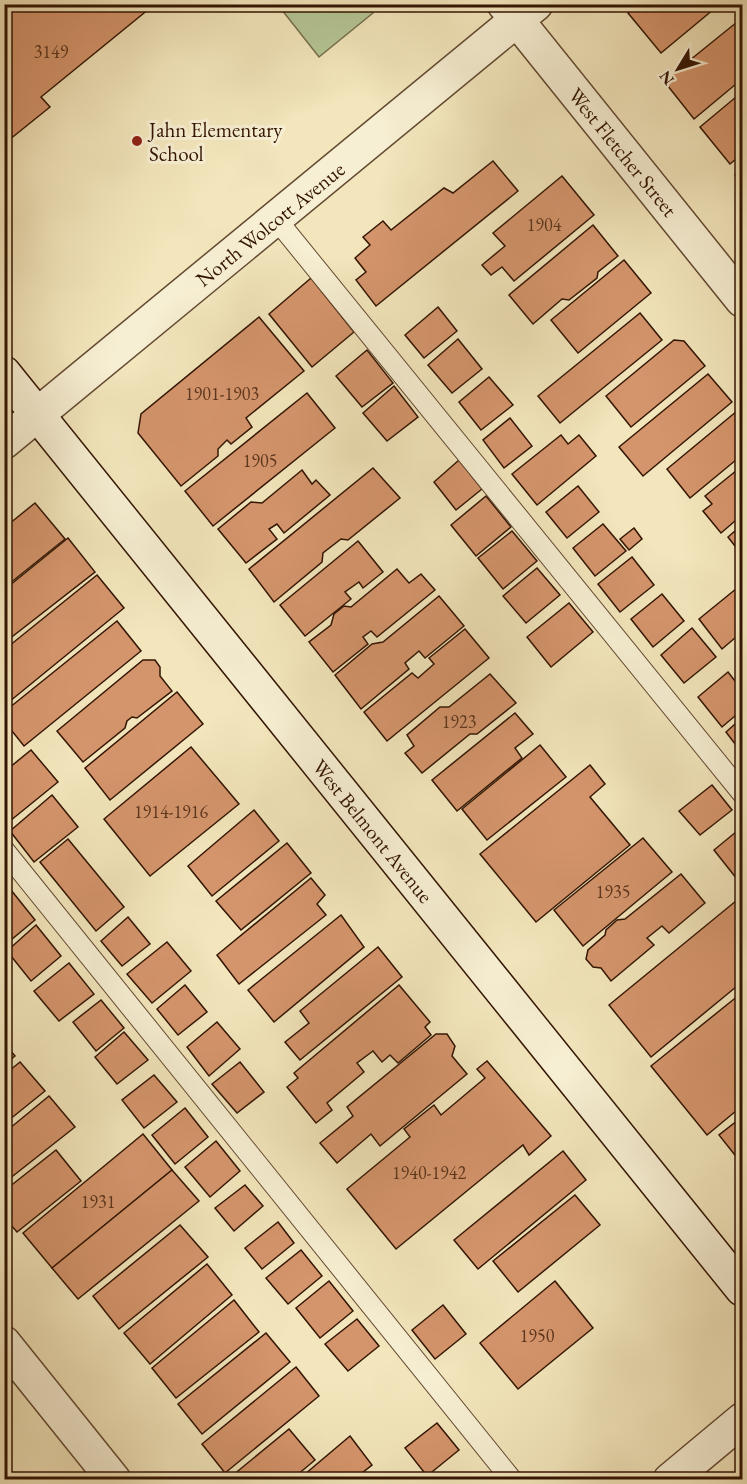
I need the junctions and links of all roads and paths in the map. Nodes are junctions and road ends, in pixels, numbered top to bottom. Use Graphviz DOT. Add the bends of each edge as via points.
graph roads {
  1 [pos="519,10"];
  2 [pos="276,219"];
  3 [pos="742,300"];
  4 [pos="4,373"];
  5 [pos="38,415"];
  6 [pos="4,442"];
  7 [pos="742,793"];
  8 [pos="4,850"];
  9 [pos="742,1289"];
  10 [pos="4,1343"];
  11 [pos="742,1420"];
  12 [pos="114,1479"];
  13 [pos="512,1479"];
  14 [pos="670,1479"];
  1 -- 2 [label="street, North Wolcott Avenue"];
  1 -- 3 [label="street, West Fletcher Street"];
  2 -- 5 [label="street, North Wolcott Avenue"];
  2 -- 7 [label="lane"];
  4 -- 5 [label="street, West Belmont Avenue"];
  5 -- 6 [label="street, North Wolcott Avenue"];
  5 -- 9 [label="street, West Belmont Avenue"];
  8 -- 13 [label="lane"];
  10 -- 12 [label="street"];
  11 -- 14 [label="street"];
}
